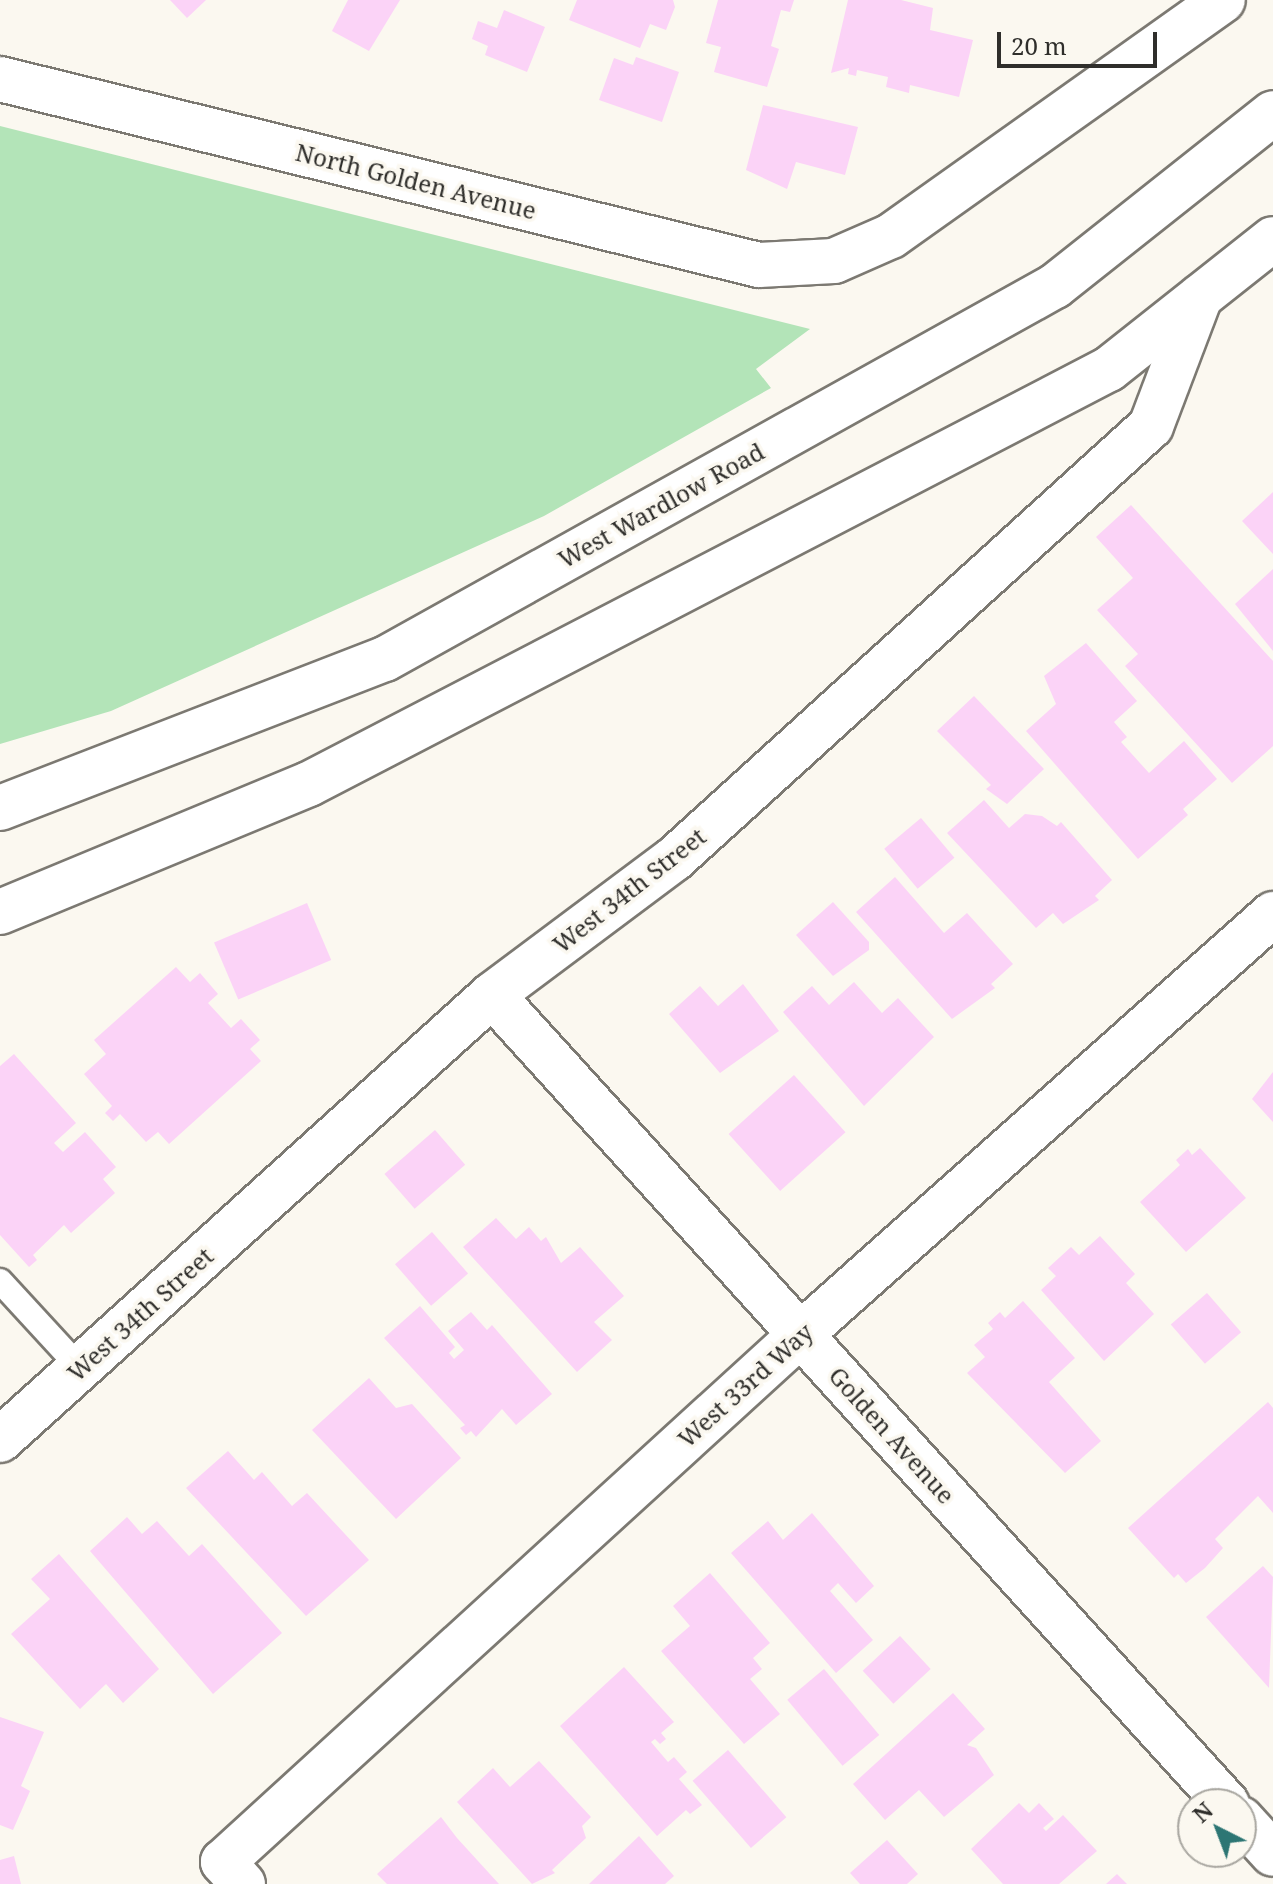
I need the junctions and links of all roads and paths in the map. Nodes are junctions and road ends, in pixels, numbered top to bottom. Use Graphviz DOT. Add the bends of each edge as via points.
graph roads {
  1 [pos="1223,0"];
  2 [pos="0,79"];
  3 [pos="1273,113"];
  4 [pos="1273,239"];
  5 [pos="1200,297"];
  6 [pos="0,808"];
  7 [pos="0,912"];
  8 [pos="1273,914"];
  9 [pos="492,995"];
  10 [pos="0,1281"];
  11 [pos="801,1334"];
  12 [pos="80,1368"];
  13 [pos="0,1440"];
  14 [pos="1212,1788"];
  15 [pos="1257,1836"];
  16 [pos="1273,1854"];
  17 [pos="233,1873"];
  1 -- 2 [label="street, North Golden Avenue" via="891,236 834,261 759,265"];
  3 -- 6 [label="street, West Wardlow Road" via="1055,286 385,659"];
  4 -- 5 [label="street"];
  5 -- 7 [label="street" via="1109,369 309,784"];
  5 -- 9 [label="street, West 34th Street" via="1151,426 674,859"];
  8 -- 11 [label="street, West 33rd Way"];
  9 -- 11 [label="street, Golden Avenue"];
  9 -- 12 [label="street, West 34th Street"];
  10 -- 12 [label="lane"];
  11 -- 14 [label="street, Golden Avenue"];
  11 -- 17 [label="street, West 33rd Way"];
  12 -- 13 [label="street, West 34th Street"];
  15 -- 16 [label="street"];
}
